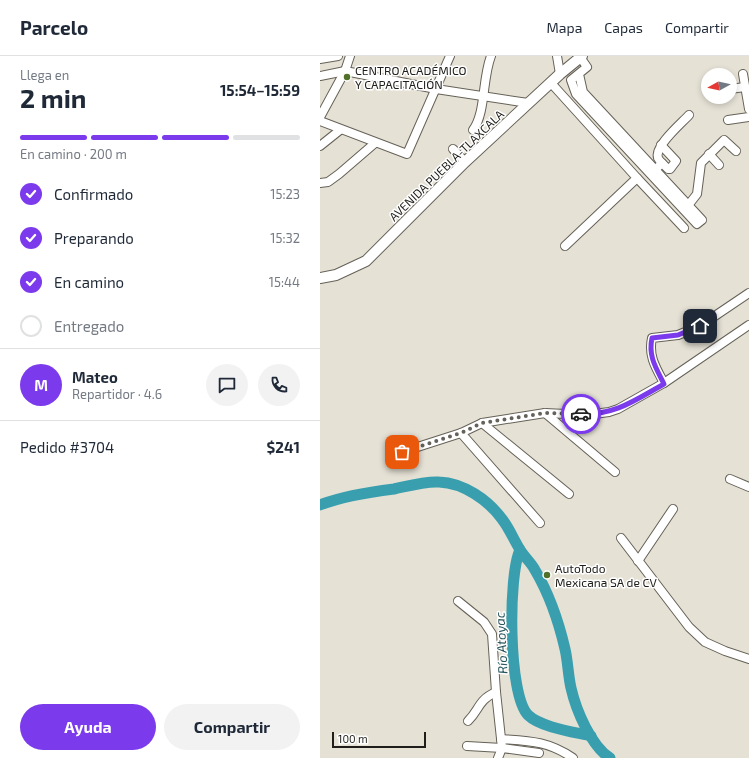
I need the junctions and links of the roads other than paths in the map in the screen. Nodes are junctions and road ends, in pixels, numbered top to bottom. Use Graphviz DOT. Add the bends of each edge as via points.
graph roads {
  1 [pos="338,56"];
  2 [pos="350,56"];
  3 [pos="450,56"];
  4 [pos="491,56"];
  5 [pos="557,56"];
  6 [pos="581,57"];
  7 [pos="320,59"];
  8 [pos="344,71"];
  9 [pos="560,74"];
  10 [pos="743,74"];
  11 [pos="320,76"];
  12 [pos="551,83"];
  13 [pos="745,87"];
  14 [pos="737,88"];
  15 [pos="436,89"];
  16 [pos="483,96"];
  17 [pos="528,103"];
  18 [pos="749,109"];
  19 [pos="689,115"];
  20 [pos="320,117"];
  21 [pos="749,117"];
  22 [pos="728,120"];
  23 [pos="320,121"];
  24 [pos="340,130"];
  25 [pos="473,130"];
  26 [pos="375,143"];
  27 [pos="661,145"];
  28 [pos="320,146"];
  29 [pos="453,149"];
  30 [pos="736,151"];
  31 [pos="709,154"];
  32 [pos="465,162"];
  33 [pos="662,163"];
  34 [pos="719,165"];
  35 [pos="653,172"];
  36 [pos="637,178"];
  37 [pos="320,183"];
  38 [pos="684,228"];
  39 [pos="565,246"];
  40 [pos="320,278"];
  41 [pos="749,293"];
  42 [pos="749,325"];
  43 [pos="664,384"];
  44 [pos="545,413"];
  45 [pos="482,423"];
  46 [pos="461,433"];
  47 [pos="402,452"];
  48 [pos="616,472"];
  49 [pos="730,479"];
  50 [pos="749,487"];
  51 [pos="569,494"];
  52 [pos="673,509"];
  53 [pos="540,523"];
  54 [pos="621,538"];
  55 [pos="638,561"];
  56 [pos="458,601"];
  57 [pos="749,659"];
  58 [pos="496,692"];
  59 [pos="468,721"];
  60 [pos="501,739"];
  61 [pos="467,746"];
  62 [pos="502,748"];
  63 [pos="538,753"];
  64 [pos="498,758"];
  65 [pos="573,758"];
  1 -- 7 [label="street"];
  2 -- 8 [label="street"];
  3 -- 15 [label="street"];
  4 -- 16 [label="street"];
  5 -- 9 [label="street"];
  6 -- 9 [label="main road, AVENIDA PUEBLA-TLAXCALA"];
  6 -- 35 [label="street" via="587,67 579,74 583,92 598,114"];
  8 -- 11 [label="street"];
  8 -- 15 [label="street"];
  8 -- 20 [label="street"];
  9 -- 12 [label="main road, AVENIDA PUEBLA-TLAXCALA"];
  10 -- 13 [label="street"];
  12 -- 17 [label="main road, AVENIDA PUEBLA-TLAXCALA"];
  12 -- 36 [label="street"];
  13 -- 14 [label="street"];
  13 -- 18 [label="street"];
  15 -- 16 [label="street"];
  15 -- 26 [label="street" via="407,154"];
  16 -- 17 [label="street"];
  16 -- 25 [label="street"];
  17 -- 32 [label="main road, AVENIDA PUEBLA-TLAXCALA"];
  19 -- 27 [label="street"];
  21 -- 22 [label="street"];
  23 -- 24 [label="street"];
  24 -- 26 [label="street"];
  24 -- 28 [label="street"];
  26 -- 37 [label="street" via="328,182"];
  27 -- 33 [label="street" via="658,158"];
  27 -- 33 [label="street" via="676,161 670,169"];
  29 -- 32 [label="street"];
  30 -- 31 [label="street" via="724,140"];
  31 -- 34 [label="street"];
  31 -- 35 [label="street" via="701,163 697,194 686,207"];
  32 -- 40 [label="main road, AVENIDA PUEBLA-TLAXCALA" via="366,261 336,275"];
  33 -- 35 [label="street"];
  36 -- 38 [label="street"];
  36 -- 39 [label="street"];
  41 -- 43 [label="street" via="700,326 678,335 652,338 650,348"];
  42 -- 43 [label="street"];
  43 -- 44 [label="street" via="609,412 587,415"];
  44 -- 45 [label="street"];
  44 -- 48 [label="street"];
  45 -- 46 [label="street"];
  45 -- 51 [label="street"];
  46 -- 47 [label="street"];
  46 -- 53 [label="street"];
  49 -- 50 [label="street"];
  52 -- 55 [label="street"];
  54 -- 55 [label="street"];
  55 -- 57 [label="street" via="689,627 705,642"];
  56 -- 58 [label="street" via="484,622 492,634"];
  58 -- 59 [label="street" via="482,700"];
  58 -- 60 [label="street"];
  60 -- 62 [label="street"];
  60 -- 65 [label="street" via="535,741 550,745"];
  61 -- 62 [label="street"];
  62 -- 63 [label="street"];
  62 -- 64 [label="street"];
}
